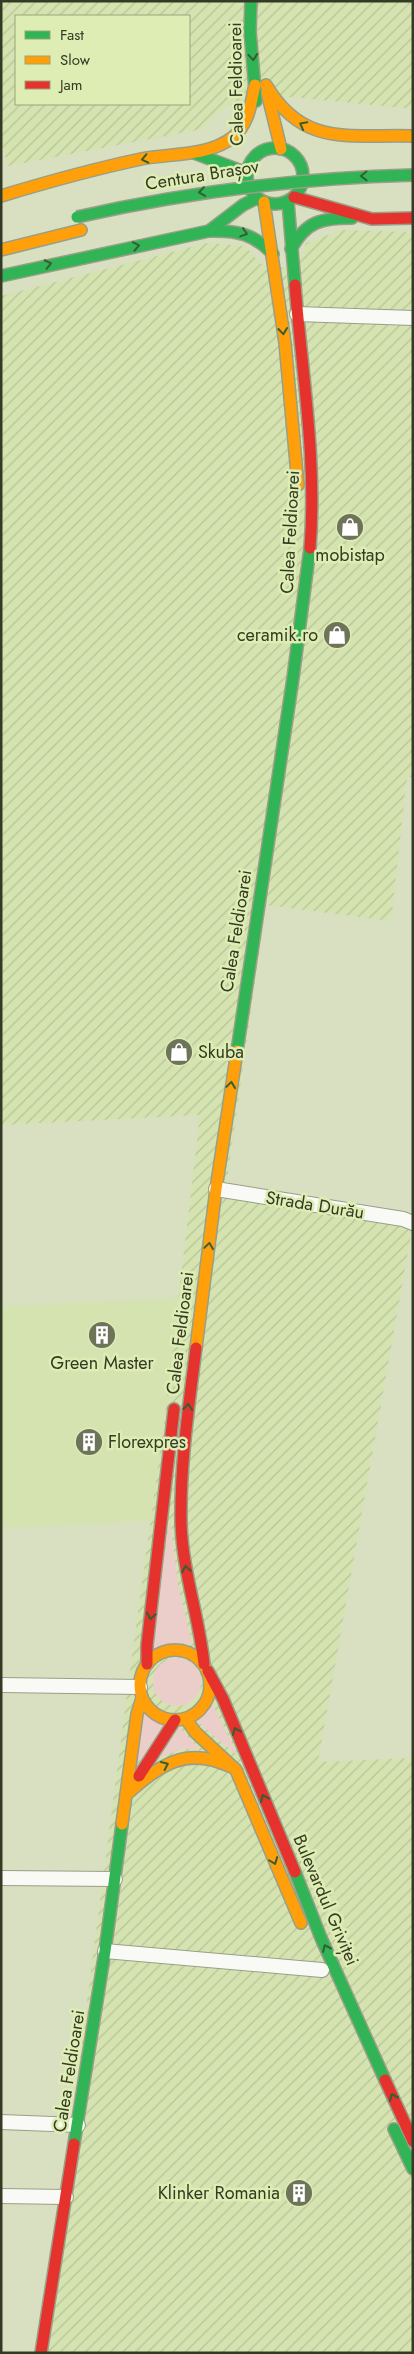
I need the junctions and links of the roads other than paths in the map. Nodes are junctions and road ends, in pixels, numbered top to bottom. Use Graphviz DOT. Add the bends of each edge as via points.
graph roads {
  1 [pos="252,5"];
  2 [pos="260,85"];
  3 [pos="257,122"];
  4 [pos="350,135"];
  5 [pos="413,136"];
  6 [pos="258,141"];
  7 [pos="324,146"];
  8 [pos="281,149"];
  9 [pos="194,153"];
  10 [pos="310,153"];
  11 [pos="295,157"];
  12 [pos="254,158"];
  13 [pos="247,173"];
  14 [pos="413,175"];
  15 [pos="351,190"];
  16 [pos="1,196"];
  17 [pos="260,200"];
  18 [pos="291,200"];
  19 [pos="228,202"];
  20 [pos="72,218"];
  21 [pos="413,218"];
  22 [pos="372,219"];
  23 [pos="96,226"];
  24 [pos="208,231"];
  25 [pos="291,249"];
  26 [pos="1,250"];
  27 [pos="273,254"];
  28 [pos="1,276"];
  29 [pos="297,314"];
  30 [pos="413,318"];
  31 [pos="298,497"];
  32 [pos="230,1017"];
  33 [pos="216,1189"];
  34 [pos="413,1223"];
  35 [pos="197,1245"];
  36 [pos="176,1393"];
  37 [pos="147,1664"];
  38 [pos="206,1668"];
  39 [pos="1,1685"];
  40 [pos="141,1692"];
  41 [pos="180,1719"];
  42 [pos="236,1770"];
  43 [pos="127,1794"];
  44 [pos="1,1878"];
  45 [pos="115,1878"];
  46 [pos="307,1938"];
  47 [pos="105,1951"];
  48 [pos="314,1954"];
  49 [pos="323,1974"];
  50 [pos="390,2121"];
  51 [pos="1,2122"];
  52 [pos="78,2125"];
  53 [pos="413,2141"];
  54 [pos="413,2169"];
  55 [pos="1,2196"];
  56 [pos="66,2197"];
  57 [pos="41,2353"];
  1 -- 2 [label="main road, Calea Feldioarei" via="250,31"];
  2 -- 3 [label="main road, Calea Feldioarei"];
  4 -- 2 [label="main road, one-way" via="315,131 298,123"];
  2 -- 8 [label="main road, Calea Feldioarei"];
  2 -- 9 [label="main road" via="242,128 221,144"];
  4 -- 5 [label="main road"];
  4 -- 7 [label="main road"];
  6 -- 12 [label="main road, Calea Feldioarei"];
  8 -- 11 [label="main road"];
  8 -- 12 [label="main road" via="266,150"];
  9 -- 13 [label="main road"];
  9 -- 16 [label="main road, one-way" via="103,168"];
  10 -- 11 [label="main road"];
  11 -- 18 [label="main road" via="303,173 303,182"];
  12 -- 13 [label="main road"];
  13 -- 17 [label="main road" via="248,183"];
  14 -- 20 [label="main road, Centura Brașov, one-way, bridge" via="242,186 148,200"];
  15 -- 19 [label="main road, Centura Brașov"];
  17 -- 18 [label="main road" via="272,204"];
  17 -- 24 [label="main road" via="243,205"];
  17 -- 27 [label="main road, Calea Feldioarei"];
  18 -- 22 [label="main road"];
  18 -- 25 [label="main road, Calea Feldioarei"];
  21 -- 22 [label="main road"];
  22 -- 25 [label="main road" via="332,217 321,220 302,231"];
  23 -- 26 [label="main road"];
  24 -- 27 [label="main road, one-way" via="248,233"];
  28 -- 24 [label="main road, one-way"];
  25 -- 29 [label="main road, Calea Feldioarei"];
  27 -- 31 [label="main road, Calea Feldioarei, one-way" via="295,431"];
  29 -- 30 [label="street"];
  33 -- 29 [label="main road, Calea Feldioarei, one-way" via="308,566 312,520 310,431"];
  32 -- 35 [label="main road, Calea Feldioarei"];
  33 -- 34 [label="street, Strada Durău"];
  38 -- 33 [label="main road, Calea Feldioarei, one-way" via="185,1565 181,1482 190,1383"];
  36 -- 37 [label="main road, Calea Feldioarei, one-way"];
  37 -- 38 [label="main road" via="155,1656 176,1649 186,1651"];
  37 -- 40 [label="main road, Calea Feldioarei" via="141,1674"];
  38 -- 41 [label="main road, Calea Feldioarei" via="211,1683 204,1705 196,1714"];
  53 -- 38 [label="main road, Bulevardul Griviței, one-way" via="321,1938 255,1776"];
  39 -- 40 [label="street"];
  40 -- 41 [label="main road" via="155,1714"];
  40 -- 43 [label="main road, Calea Feldioarei"];
  41 -- 42 [label="main road, Bulevardul Griviței"];
  41 -- 43 [label="main road, Calea Feldioarei"];
  43 -- 42 [label="main road, one-way" via="150,1773 176,1760 213,1758"];
  42 -- 46 [label="main road, Bulevardul Griviței, one-way"];
  43 -- 45 [label="main road, Calea Feldioarei"];
  44 -- 45 [label="street"];
  45 -- 47 [label="main road, Calea Feldioarei"];
  47 -- 49 [label="street"];
  47 -- 52 [label="main road, Calea Feldioarei"];
  48 -- 49 [label="main road, Bulevardul Griviței"];
  50 -- 54 [label="main road"];
  51 -- 52 [label="street"];
  52 -- 56 [label="main road, Calea Feldioarei"];
  55 -- 56 [label="street"];
  56 -- 57 [label="main road, Calea Feldioarei"];
}
